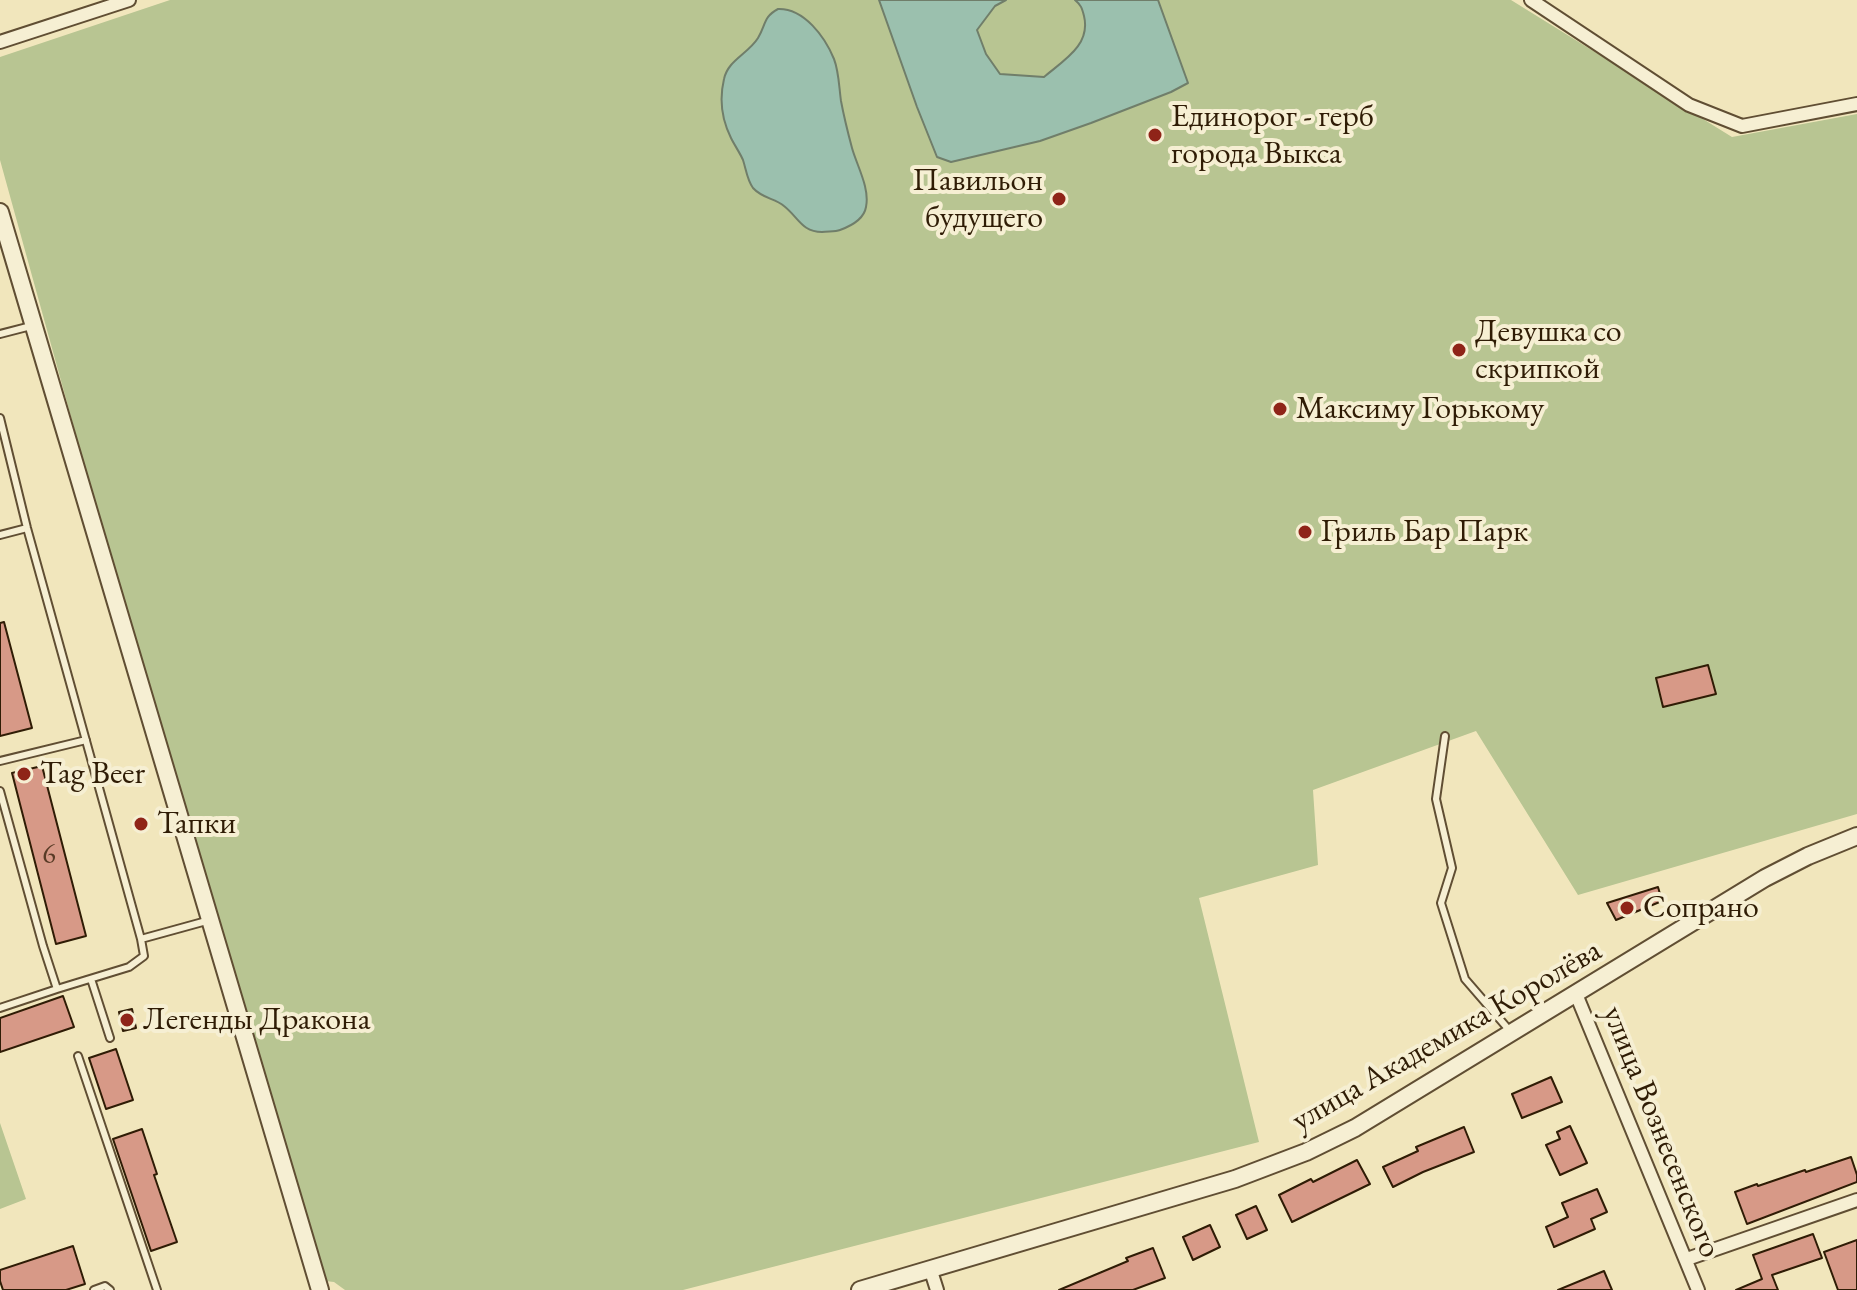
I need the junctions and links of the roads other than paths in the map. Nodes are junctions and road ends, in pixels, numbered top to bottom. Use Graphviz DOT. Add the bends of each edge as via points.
graph roads {
  1 [pos="129,0"];
  2 [pos="1531,0"];
  3 [pos="0,42"];
  4 [pos="1857,104"];
  5 [pos="0,212"];
  6 [pos="33,325"];
  7 [pos="0,334"];
  8 [pos="0,418"];
  9 [pos="27,528"];
  10 [pos="0,535"];
  11 [pos="1445,736"];
  12 [pos="86,740"];
  13 [pos="0,761"];
  14 [pos="0,791"];
  15 [pos="1857,836"];
  16 [pos="210,920"];
  17 [pos="141,939"];
  18 [pos="91,979"];
  19 [pos="57,989"];
  20 [pos="1576,994"];
  21 [pos="0,1008"];
  22 [pos="1512,1033"];
  23 [pos="110,1038"];
  24 [pos="78,1056"];
  25 [pos="1857,1200"];
  26 [pos="1687,1259"];
  27 [pos="930,1268"];
  28 [pos="318,1289"];
  29 [pos="94,1290"];
  30 [pos="110,1290"];
  31 [pos="157,1290"];
  32 [pos="860,1290"];
  33 [pos="937,1290"];
  34 [pos="1698,1290"];
  1 -- 3 [label="street"];
  2 -- 4 [label="street" via="1689,105 1742,126"];
  5 -- 6 [label="street"];
  6 -- 7 [label="lane"];
  6 -- 16 [label="street"];
  8 -- 9 [label="lane"];
  9 -- 10 [label="lane"];
  9 -- 12 [label="lane"];
  11 -- 22 [label="lane" via="1436,799 1452,868 1441,903 1465,979"];
  12 -- 13 [label="lane"];
  12 -- 17 [label="lane"];
  14 -- 19 [label="lane"];
  15 -- 20 [label="street, улица Академика Королёва" via="1765,878"];
  16 -- 17 [label="lane"];
  16 -- 28 [label="street"];
  17 -- 18 [label="lane" via="144,956 129,967"];
  18 -- 19 [label="lane"];
  18 -- 23 [label="lane"];
  19 -- 21 [label="lane"];
  20 -- 22 [label="street, улица Академика Королёва"];
  20 -- 26 [label="street, улица Вознесенского"];
  22 -- 27 [label="street, улица Академика Королёва" via="1355,1128 1273,1166"];
  24 -- 31 [label="lane"];
  25 -- 26 [label="street"];
  26 -- 34 [label="street, улица Вознесенского"];
  27 -- 32 [label="street, улица Академика Королёва"];
  27 -- 33 [label="street"];
  29 -- 30 [label="lane"];
}
